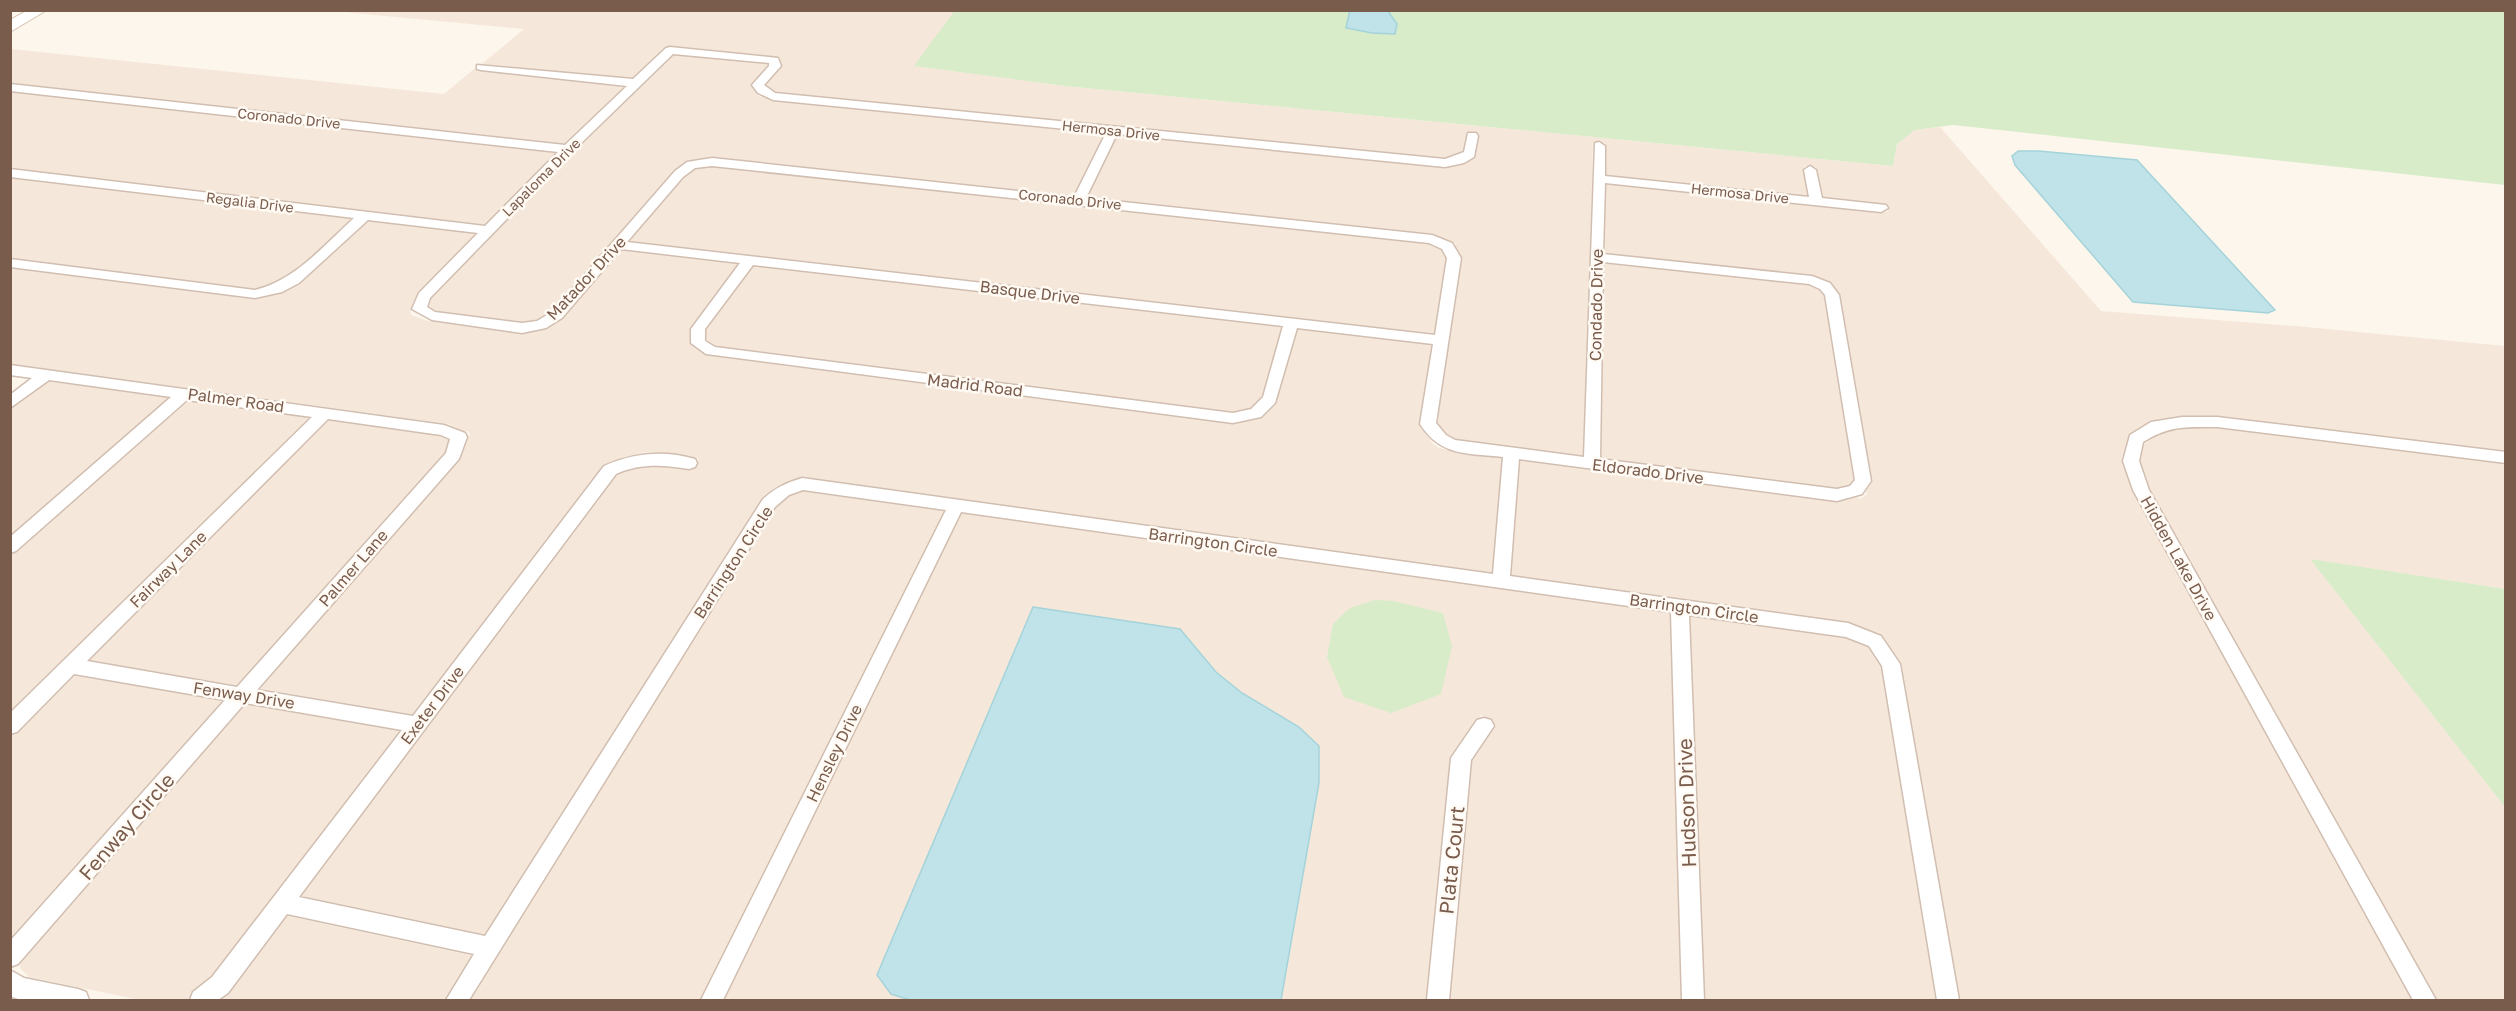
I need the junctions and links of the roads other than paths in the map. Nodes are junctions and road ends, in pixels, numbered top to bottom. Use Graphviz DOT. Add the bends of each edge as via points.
graph roads {
  1 [pos="40,10"];
  2 [pos="10,27"];
  3 [pos="481,67"];
  4 [pos="636,83"];
  5 [pos="10,87"];
  6 [pos="762,91"];
  7 [pos="1113,130"];
  8 [pos="1472,136"];
  9 [pos="1599,146"];
  10 [pos="568,149"];
  11 [pos="691,165"];
  12 [pos="1810,170"];
  13 [pos="10,173"];
  14 [pos="1599,179"];
  15 [pos="1079,200"];
  16 [pos="1816,201"];
  17 [pos="1881,208"];
  18 [pos="364,216"];
  19 [pos="489,230"];
  20 [pos="618,245"];
  21 [pos="1597,257"];
  22 [pos="750,259"];
  23 [pos="10,263"];
  24 [pos="420,309"];
  25 [pos="1291,322"];
  26 [pos="1441,340"];
  27 [pos="10,370"];
  28 [pos="46,375"];
  29 [pos="185,393"];
  30 [pos="10,403"];
  31 [pos="325,413"];
  32 [pos="459,437"];
  33 [pos="1511,454"];
  34 [pos="2505,458"];
  35 [pos="689,463"];
  36 [pos="1592,464"];
  37 [pos="956,506"];
  38 [pos="10,547"];
  39 [pos="1501,582"];
  40 [pos="1680,606"];
  41 [pos="70,666"];
  42 [pos="242,695"];
  43 [pos="418,724"];
  44 [pos="10,726"];
  45 [pos="1484,726"];
  46 [pos="282,903"];
  47 [pos="490,947"];
  48 [pos="10,957"];
  49 [pos="10,980"];
  50 [pos="78,1000"];
  51 [pos="201,1000"];
  52 [pos="457,1000"];
  53 [pos="712,1000"];
  54 [pos="1438,1000"];
  55 [pos="1693,1000"];
  56 [pos="1948,1000"];
  57 [pos="2425,1000"];
  1 -- 2 [label="main road"];
  3 -- 4 [label="street"];
  4 -- 6 [label="street, Lapaloma Drive" via="670,50 774,60 775,66 758,85"];
  4 -- 10 [label="street, Lapaloma Drive"];
  5 -- 10 [label="street, Coronado Drive"];
  6 -- 7 [label="street, Hermosa Drive" via="773,96"];
  7 -- 8 [label="street, Hermosa Drive" via="1445,163 1470,154"];
  7 -- 15 [label="street"];
  9 -- 14 [label="street, Condado Drive"];
  10 -- 19 [label="street, Lapaloma Drive"];
  11 -- 15 [label="street, Coronado Drive" via="712,162"];
  11 -- 20 [label="street, Matador Drive"];
  12 -- 16 [label="street"];
  13 -- 18 [label="street, Regalia Drive"];
  14 -- 16 [label="street, Hermosa Drive"];
  14 -- 21 [label="street, Condado Drive"];
  15 -- 26 [label="street, Coronado Drive" via="1432,239 1447,246 1454,258"];
  16 -- 17 [label="street, Hermosa Drive"];
  18 -- 19 [label="street, Regalia Drive"];
  18 -- 23 [label="street" via="294,280 255,294"];
  19 -- 24 [label="street, Lapaloma Drive" via="424,296"];
  20 -- 22 [label="street, Basque Drive"];
  20 -- 24 [label="street, Matador Drive" via="557,315 541,325 522,328 432,316"];
  21 -- 36 [label="street, Condado Drive"];
  21 -- 36 [label="street, Eldorado Drive" via="1812,280 1825,286 1832,295 1863,481 1856,490 1838,495"];
  22 -- 25 [label="street, Basque Drive"];
  22 -- 25 [label="street, Madrid Road" via="698,329 698,343 711,351 1233,418 1256,413 1270,399"];
  25 -- 26 [label="street, Basque Drive"];
  26 -- 33 [label="street, Eldorado Drive" via="1428,424 1440,440 1452,446"];
  27 -- 28 [label="street, Palmer Road"];
  28 -- 29 [label="street, Palmer Road"];
  28 -- 30 [label="street"];
  29 -- 31 [label="street, Palmer Road"];
  29 -- 38 [label="street"];
  31 -- 32 [label="street, Palmer Road" via="444,430"];
  31 -- 41 [label="street, Fairway Lane"];
  32 -- 42 [label="street, Palmer Lane" via="453,455"];
  33 -- 36 [label="street, Eldorado Drive"];
  33 -- 39 [label="street"];
  34 -- 57 [label="street, Hidden Lake Drive" via="2217,422 2182,422 2157,426 2136,439 2131,461 2141,490"];
  35 -- 43 [label="street, Exeter Drive" via="644,458 610,470"];
  37 -- 39 [label="street, Barrington Circle"];
  37 -- 47 [label="street, Barrington Circle" via="802,484 783,491 769,503"];
  37 -- 53 [label="street, Hensley Drive"];
  39 -- 40 [label="street, Barrington Circle"];
  40 -- 55 [label="street, Hudson Drive"];
  40 -- 56 [label="street, Barrington Circle" via="1848,630 1875,641 1891,664"];
  41 -- 42 [label="street, Fenway Drive"];
  41 -- 44 [label="street, Fairway Lane"];
  42 -- 43 [label="street, Fenway Drive"];
  42 -- 48 [label="street, Fenway Circle"];
  43 -- 46 [label="street, Exeter Drive"];
  45 -- 54 [label="street, Plata Court" via="1461,758"];
  46 -- 47 [label="street"];
  46 -- 51 [label="street, Exeter Drive" via="220,984"];
  47 -- 52 [label="street, Barrington Circle"];
  49 -- 50 [label="street" via="18,988"];
}
